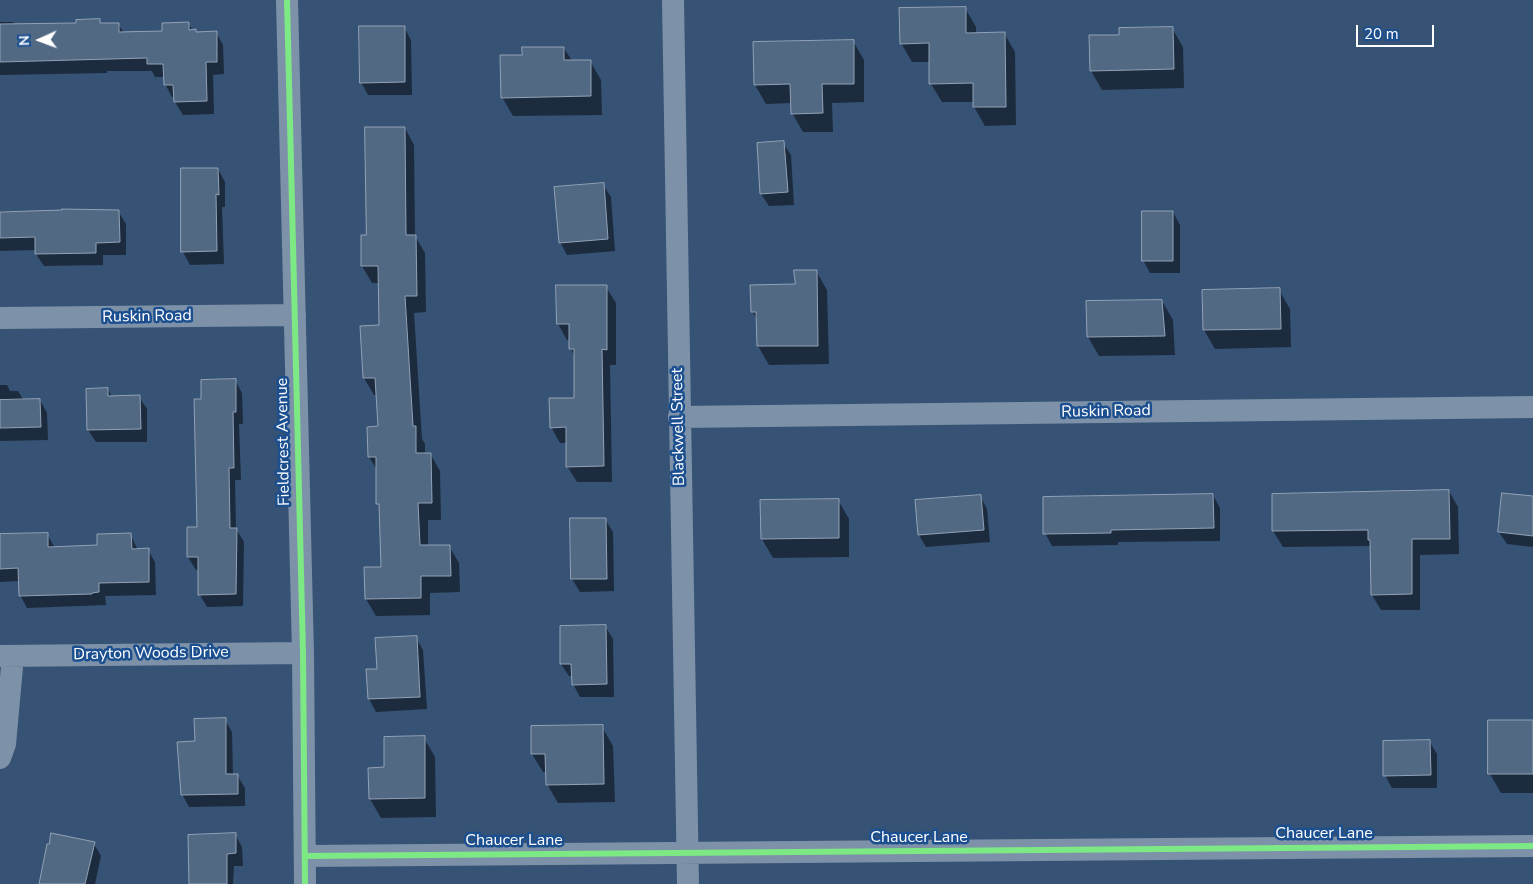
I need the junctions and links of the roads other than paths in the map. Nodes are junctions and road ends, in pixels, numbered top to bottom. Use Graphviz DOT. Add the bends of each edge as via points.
graph roads {
  1 [pos="287,0"];
  2 [pos="673,0"];
  3 [pos="295,315"];
  4 [pos="0,318"];
  5 [pos="1533,407"];
  6 [pos="679,418"];
  7 [pos="303,653"];
  8 [pos="7,656"];
  9 [pos="0,758"];
  10 [pos="1533,846"];
  11 [pos="687,854"];
  12 [pos="305,856"];
  13 [pos="305,884"];
  14 [pos="688,884"];
  1 -- 3 [label="street, Fieldcrest Avenue"];
  2 -- 6 [label="street, Blackwell Street"];
  3 -- 4 [label="street, Ruskin Road"];
  3 -- 7 [label="street, Fieldcrest Avenue"];
  5 -- 6 [label="street, Ruskin Road"];
  6 -- 11 [label="street, Blackwell Street"];
  7 -- 8 [label="street, Drayton Woods Drive"];
  7 -- 12 [label="street, Fieldcrest Avenue"];
  8 -- 9 [label="street" via="5,744"];
  10 -- 11 [label="street, Chaucer Lane"];
  11 -- 12 [label="street, Chaucer Lane"];
  11 -- 14 [label="street, Blackwell Street"];
  12 -- 13 [label="street, Fieldcrest Avenue"];
}
